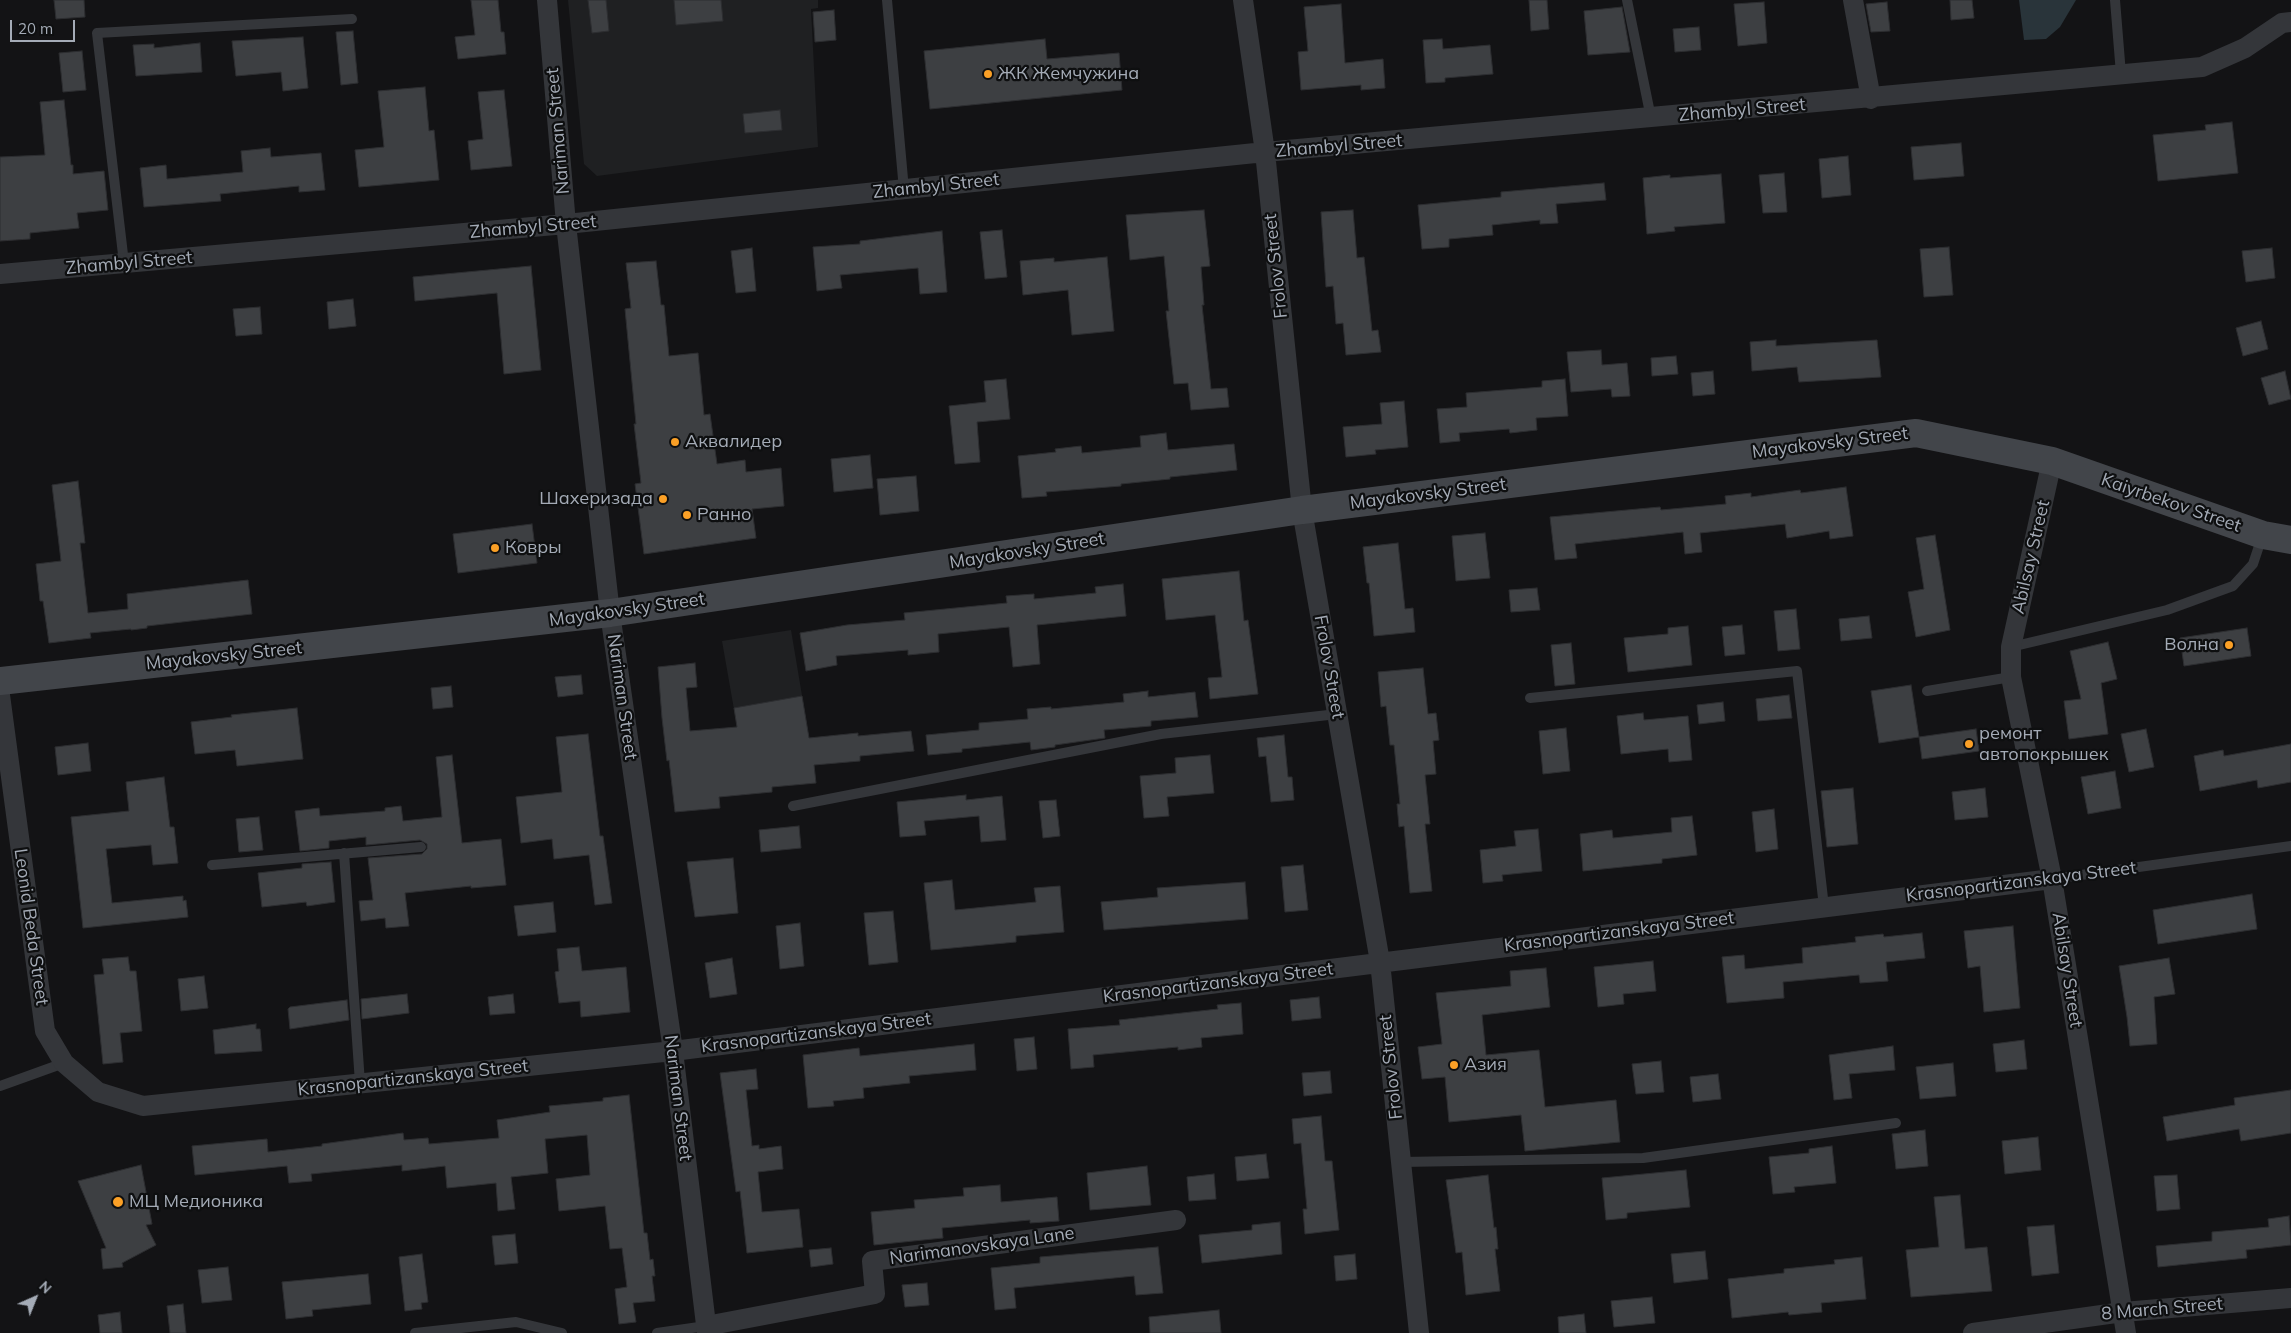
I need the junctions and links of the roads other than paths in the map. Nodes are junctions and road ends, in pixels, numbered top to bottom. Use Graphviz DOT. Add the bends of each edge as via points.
graph roads {
  1 [pos="547,0"];
  2 [pos="887,0"];
  3 [pos="1243,0"];
  4 [pos="1627,0"];
  5 [pos="1853,0"];
  6 [pos="2115,0"];
  7 [pos="352,19"];
  8 [pos="2291,22"];
  9 [pos="2121,74"];
  10 [pos="1871,98"];
  11 [pos="1651,118"];
  12 [pos="1265,152"];
  13 [pos="904,190"];
  14 [pos="566,224"];
  15 [pos="124,263"];
  16 [pos="0,274"];
  17 [pos="2052,461"];
  18 [pos="1302,510"];
  19 [pos="2263,535"];
  20 [pos="2291,540"];
  21 [pos="610,614"];
  22 [pos="2011,646"];
  23 [pos="2011,677"];
  24 [pos="0,681"];
  25 [pos="1927,691"];
  26 [pos="0,695"];
  27 [pos="1530,698"];
  28 [pos="1337,714"];
  29 [pos="793,806"];
  30 [pos="2291,846"];
  31 [pos="421,847"];
  32 [pos="344,854"];
  33 [pos="212,865"];
  34 [pos="2052,879"];
  35 [pos="1824,907"];
  36 [pos="1380,962"];
  37 [pos="672,1051"];
  38 [pos="64,1063"];
  39 [pos="360,1083"];
  40 [pos="0,1086"];
  41 [pos="142,1106"];
  42 [pos="1896,1123"];
  43 [pos="1401,1162"];
  44 [pos="1176,1220"];
  45 [pos="2291,1298"];
  46 [pos="2123,1312"];
  47 [pos="707,1329"];
  48 [pos="415,1333"];
  49 [pos="562,1333"];
  50 [pos="657,1333"];
  51 [pos="1419,1333"];
  52 [pos="1973,1333"];
  53 [pos="2126,1333"];
  1 -- 14 [label="street, Nariman Street"];
  2 -- 13 [label="lane"];
  3 -- 12 [label="street, Frolov Street"];
  4 -- 11 [label="lane"];
  5 -- 10 [label="street"];
  6 -- 9 [label="lane"];
  7 -- 15 [label="lane" via="97,32"];
  8 -- 9 [label="street, Zhambyl Street" via="2282,23 2245,48 2202,67"];
  9 -- 10 [label="street, Zhambyl Street"];
  10 -- 11 [label="street, Zhambyl Street"];
  11 -- 12 [label="street, Zhambyl Street"];
  12 -- 13 [label="street, Zhambyl Street"];
  12 -- 18 [label="street, Frolov Street"];
  13 -- 14 [label="street, Zhambyl Street"];
  14 -- 15 [label="street, Zhambyl Street"];
  14 -- 21 [label="street, Nariman Street"];
  15 -- 16 [label="street, Zhambyl Street"];
  17 -- 18 [label="main road, Mayakovsky Street" via="1916,432"];
  17 -- 19 [label="main road, Kaiyrbekov Street"];
  17 -- 22 [label="street, Abilsay Street"];
  18 -- 21 [label="main road, Mayakovsky Street"];
  18 -- 28 [label="street, Frolov Street"];
  19 -- 20 [label="main road, Kaiyrbekov Street"];
  19 -- 22 [label="lane" via="2253,564 2233,586 2167,610"];
  21 -- 24 [label="main road, Mayakovsky Street"];
  21 -- 37 [label="street, Nariman Street"];
  22 -- 23 [label="street, Abilsay Street"];
  23 -- 25 [label="lane"];
  23 -- 34 [label="street, Abilsay Street"];
  26 -- 38 [label="street, Leonid Beda Street" via="45,1031"];
  27 -- 35 [label="lane" via="1797,671"];
  28 -- 29 [label="lane" via="1162,734"];
  28 -- 36 [label="street, Frolov Street"];
  30 -- 34 [label="lane, Krasnopartizanskaya Street"];
  31 -- 32 [label="lane"];
  32 -- 33 [label="lane"];
  32 -- 39 [label="lane"];
  34 -- 35 [label="street, Krasnopartizanskaya Street"];
  34 -- 46 [label="street, Abilsay Street"];
  35 -- 36 [label="street, Krasnopartizanskaya Street"];
  36 -- 37 [label="street, Krasnopartizanskaya Street"];
  36 -- 43 [label="street, Frolov Street"];
  37 -- 39 [label="street, Krasnopartizanskaya Street"];
  37 -- 47 [label="street, Nariman Street"];
  38 -- 40 [label="lane"];
  38 -- 41 [label="street, Leonid Beda Street" via="98,1092"];
  39 -- 41 [label="street, Krasnopartizanskaya Street"];
  42 -- 43 [label="lane" via="1643,1158"];
  43 -- 51 [label="street, Frolov Street"];
  44 -- 47 [label="street, Narimanovskaya Lane" via="872,1261 875,1294"];
  45 -- 46 [label="street, 8 March Street"];
  46 -- 52 [label="street, 8 March Street"];
  46 -- 53 [label="street, Abilsay Street"];
  47 -- 50 [label="lane"];
  48 -- 49 [label="lane" via="516,1322"];
}
